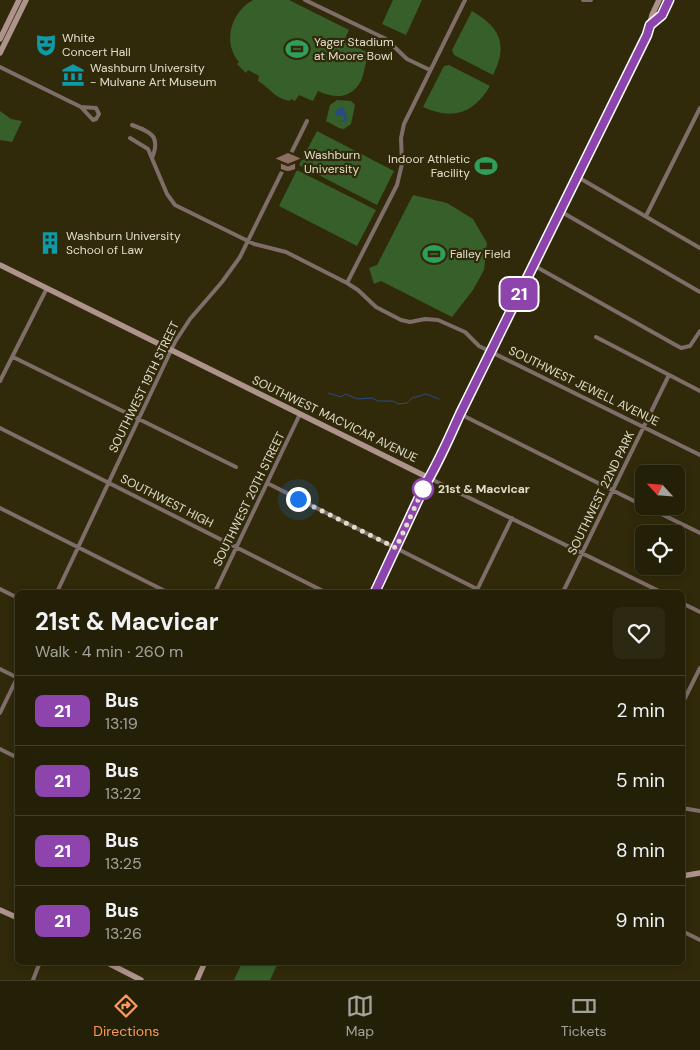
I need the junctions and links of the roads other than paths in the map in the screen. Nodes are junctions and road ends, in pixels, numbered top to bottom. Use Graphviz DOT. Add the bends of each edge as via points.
graph roads {
  1 [pos="19,0"];
  2 [pos="26,0"];
  3 [pos="306,0"];
  4 [pos="465,0"];
  5 [pos="584,0"];
  6 [pos="590,0"];
  7 [pos="659,0"];
  8 [pos="669,0"];
  9 [pos="650,25"];
  10 [pos="0,39"];
  11 [pos="0,53"];
  12 [pos="0,67"];
  13 [pos="430,70"];
  14 [pos="81,108"];
  15 [pos="700,108"];
  16 [pos="307,121"];
  17 [pos="132,125"];
  18 [pos="130,138"];
  19 [pos="152,158"];
  20 [pos="576,176"];
  21 [pos="560,211"];
  22 [pos="646,216"];
  23 [pos="247,242"];
  24 [pos="700,248"];
  25 [pos="0,265"];
  26 [pos="533,265"];
  27 [pos="347,283"];
  28 [pos="47,288"];
  29 [pos="700,292"];
  30 [pos="700,332"];
  31 [pos="596,337"];
  32 [pos="171,350"];
  33 [pos="491,352"];
  34 [pos="13,357"];
  35 [pos="669,375"];
  36 [pos="0,382"];
  37 [pos="700,391"];
  38 [pos="300,414"];
  39 [pos="460,414"];
  40 [pos="138,419"];
  41 [pos="0,428"];
  42 [pos="644,428"];
  43 [pos="700,455"];
  44 [pos="236,467"];
  45 [pos="429,478"];
  46 [pos="108,483"];
  47 [pos="267,483"];
  48 [pos="613,491"];
  49 [pos="635,502"];
  50 [pos="0,508"];
  51 [pos="663,515"];
  52 [pos="512,518"];
  53 [pos="700,533"];
  54 [pos="78,547"];
  55 [pos="236,547"];
  56 [pos="396,548"];
  57 [pos="582,553"];
  58 [pos="0,589"];
  59 [pos="58,590"];
  60 [pos="163,590"];
  61 [pos="216,590"];
  62 [pos="321,590"];
  63 [pos="376,590"];
  64 [pos="474,590"];
  65 [pos="476,590"];
  66 [pos="564,590"];
  67 [pos="651,590"];
  68 [pos="15,596"];
  69 [pos="685,604"];
  70 [pos="700,612"];
  71 [pos="700,668"];
  72 [pos="0,669"];
  73 [pos="15,676"];
  74 [pos="15,681"];
  75 [pos="685,698"];
  76 [pos="0,714"];
  77 [pos="0,749"];
  78 [pos="15,756"];
  79 [pos="685,808"];
  80 [pos="700,811"];
  81 [pos="700,873"];
  82 [pos="685,876"];
  83 [pos="0,910"];
  84 [pos="15,917"];
  85 [pos="685,932"];
  86 [pos="700,940"];
  87 [pos="39,965"];
  88 [pos="112,965"];
  89 [pos="204,965"];
  90 [pos="33,980"];
  91 [pos="141,980"];
  92 [pos="197,980"];
  1 -- 10 [label="main road"];
  2 -- 11 [label="main road"];
  3 -- 13 [label="street" via="386,39 407,59"];
  4 -- 13 [label="street"];
  5 -- 6 [label="street"];
  7 -- 9 [label="main road"];
  8 -- 9 [label="main road" via="662,15"];
  9 -- 20 [label="main road"];
  12 -- 14 [label="street"];
  13 -- 27 [label="street" via="404,124 402,164 397,185"];
  14 -- 14 [label="street" via="93,120 99,114 96,108"];
  15 -- 22 [label="street"];
  16 -- 23 [label="street, SOUTHWEST 19TH STREET"];
  17 -- 19 [label="street, SOUTHWEST JEWELL AVENUE" via="154,137 156,145"];
  18 -- 19 [label="street" via="147,148"];
  19 -- 23 [label="street, SOUTHWEST JEWELL AVENUE" via="172,202"];
  20 -- 21 [label="main road"];
  20 -- 22 [label="street"];
  21 -- 26 [label="main road"];
  21 -- 29 [label="street"];
  22 -- 24 [label="street"];
  23 -- 27 [label="street, SOUTHWEST JEWELL AVENUE" via="286,252"];
  23 -- 32 [label="street, SOUTHWEST 19TH STREET" via="232,269 190,319"];
  25 -- 28 [label="main road, SOUTHWEST MACVICAR AVENUE"];
  26 -- 30 [label="street" via="681,348 690,346"];
  26 -- 33 [label="main road"];
  27 -- 33 [label="street, SOUTHWEST JEWELL AVENUE" via="376,307 401,320 442,321 465,332"];
  28 -- 32 [label="main road, SOUTHWEST MACVICAR AVENUE"];
  28 -- 34 [label="street"];
  31 -- 35 [label="street"];
  32 -- 38 [label="main road, SOUTHWEST MACVICAR AVENUE"];
  32 -- 40 [label="street, SOUTHWEST 19TH STREET"];
  33 -- 39 [label="main road"];
  33 -- 42 [label="street, SOUTHWEST JEWELL AVENUE"];
  34 -- 36 [label="street"];
  34 -- 40 [label="street"];
  35 -- 37 [label="street"];
  35 -- 42 [label="street, SOUTHWEST 22ND PARK"];
  38 -- 45 [label="main road, SOUTHWEST MACVICAR AVENUE"];
  38 -- 47 [label="street, SOUTHWEST 20TH STREET"];
  39 -- 45 [label="main road"];
  39 -- 48 [label="street"];
  40 -- 44 [label="street"];
  40 -- 46 [label="street, SOUTHWEST 19TH STREET"];
  41 -- 46 [label="street, SOUTHWEST HIGH"];
  42 -- 43 [label="street, SOUTHWEST JEWELL AVENUE"];
  42 -- 48 [label="street, SOUTHWEST 22ND PARK"];
  45 -- 52 [label="street, SOUTHWEST MACVICAR AVENUE"];
  45 -- 56 [label="main road"];
  46 -- 54 [label="street, SOUTHWEST 19TH STREET"];
  46 -- 55 [label="street, SOUTHWEST HIGH"];
  47 -- 55 [label="street, SOUTHWEST 20TH STREET"];
  47 -- 56 [label="street"];
  48 -- 49 [label="street"];
  48 -- 57 [label="street, SOUTHWEST 22ND PARK"];
  50 -- 54 [label="street"];
  51 -- 53 [label="street"];
  52 -- 57 [label="street, SOUTHWEST MACVICAR AVENUE"];
  52 -- 65 [label="street"];
  54 -- 59 [label="street, SOUTHWEST 19TH STREET"];
  54 -- 60 [label="street"];
  55 -- 61 [label="street, SOUTHWEST 20TH STREET"];
  55 -- 62 [label="street, SOUTHWEST HIGH"];
  56 -- 63 [label="main road"];
  56 -- 64 [label="street"];
  57 -- 66 [label="street, SOUTHWEST 22ND PARK"];
  57 -- 67 [label="street, SOUTHWEST MACVICAR AVENUE"];
  58 -- 68 [label="street"];
  69 -- 70 [label="street"];
  71 -- 75 [label="street"];
  72 -- 73 [label="street"];
  74 -- 76 [label="street"];
  77 -- 78 [label="street"];
  79 -- 80 [label="street"];
  81 -- 82 [label="main road"];
  83 -- 84 [label="main road"];
  85 -- 86 [label="street"];
  87 -- 90 [label="street"];
  88 -- 91 [label="main road"];
  89 -- 92 [label="main road"];
}
